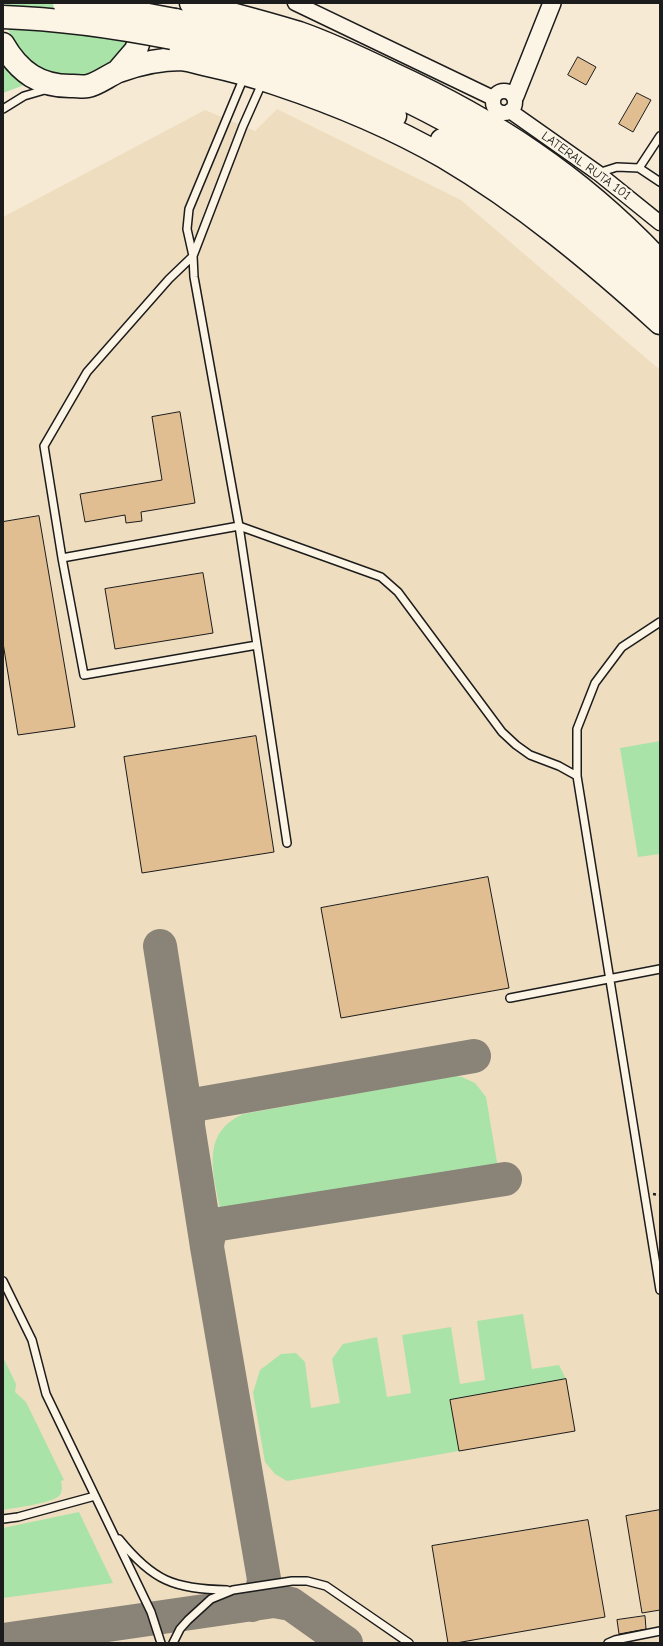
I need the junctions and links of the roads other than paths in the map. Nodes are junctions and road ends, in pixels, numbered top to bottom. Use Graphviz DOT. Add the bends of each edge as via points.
graph roads {
  1 [pos="64,3"];
  2 [pos="144,3"];
  3 [pos="191,3"];
  4 [pos="295,3"];
  5 [pos="552,3"];
  6 [pos="3,17"];
  7 [pos="174,29"];
  8 [pos="3,45"];
  9 [pos="118,72"];
  10 [pos="254,76"];
  11 [pos="56,86"];
  12 [pos="513,95"];
  13 [pos="493,98"];
  14 [pos="3,109"];
  15 [pos="660,136"];
  16 [pos="658,144"];
  17 [pos="639,168"];
  18 [pos="598,173"];
  19 [pos="660,182"];
  20 [pos="660,223"];
  21 [pos="193,256"];
  22 [pos="660,261"];
  23 [pos="660,279"];
  24 [pos="660,305"];
  25 [pos="660,323"];
  26 [pos="239,526"];
  27 [pos="62,558"];
  28 [pos="660,622"];
  29 [pos="257,645"];
  30 [pos="577,776"];
  31 [pos="287,844"];
  32 [pos="660,969"];
  33 [pos="609,979"];
  34 [pos="510,998"];
  35 [pos="3,1281"];
  36 [pos="660,1290"];
  37 [pos="95,1496"];
  38 [pos="3,1519"];
  39 [pos="112,1530"];
  40 [pos="233,1590"];
  41 [pos="660,1631"];
  42 [pos="640,1639"];
  43 [pos="161,1643"];
  44 [pos="173,1643"];
  45 [pos="409,1643"];
  46 [pos="608,1643"];
  1 -- 7 [label="highway, bridge" via="127,11"];
  2 -- 9 [label="highway" via="145,23 136,50"];
  3 -- 22 [label="highway" via="299,34 354,55 467,110 506,133 573,180 620,220"];
  4 -- 13 [label="street"];
  5 -- 12 [label="street"];
  6 -- 7 [label="highway, bridge" via="66,21 128,29"];
  7 -- 23 [label="highway" via="219,30 266,44 391,93 477,138 513,161 569,200"];
  7 -- 24 [label="highway" via="211,47 264,62 352,95 434,135 508,179 548,207 621,266"];
  8 -- 11 [label="highway" via="22,69 34,78"];
  9 -- 10 [label="highway" via="138,65 183,59"];
  9 -- 11 [label="highway" via="89,86"];
  10 -- 21 [label="lane" via="243,126"];
  10 -- 21 [label="lane" via="189,209 187,229"];
  10 -- 25 [label="highway" via="351,112 443,157 536,219"];
  11 -- 14 [label="lane" via="24,96"];
  12 -- 13 [label="street" via="500,92"];
  12 -- 13 [label="street, LATERAL RUTA 101" via="504,113 494,108"];
  12 -- 18 [label="street, LATERAL RUTA 101"];
  15 -- 16 [label="lane"];
  16 -- 17 [label="lane"];
  17 -- 18 [label="lane" via="617,167"];
  17 -- 19 [label="lane"];
  18 -- 20 [label="street, LATERAL RUTA 101"];
  21 -- 26 [label="lane" via="194,278"];
  21 -- 27 [label="lane" via="169,279 87,372 44,446"];
  26 -- 27 [label="lane"];
  26 -- 29 [label="lane"];
  26 -- 30 [label="lane" via="381,578 398,592 502,732 530,755"];
  27 -- 29 [label="lane" via="84,675"];
  28 -- 30 [label="lane" via="622,647 595,683 577,729"];
  29 -- 31 [label="lane"];
  30 -- 33 [label="lane"];
  32 -- 33 [label="lane"];
  33 -- 34 [label="lane"];
  33 -- 36 [label="lane"];
  35 -- 37 [label="lane" via="32,1340 46,1394"];
  37 -- 38 [label="lane"];
  37 -- 39 [label="lane"];
  39 -- 40 [label="lane" via="145,1566 169,1582 191,1588"];
  39 -- 43 [label="lane" via="151,1612"];
  40 -- 44 [label="lane" via="211,1599 200,1607 180,1629"];
  40 -- 45 [label="lane" via="292,1581 317,1583 337,1592"];
  41 -- 42 [label="lane"];
  42 -- 46 [label="lane" via="615,1640"];
}
